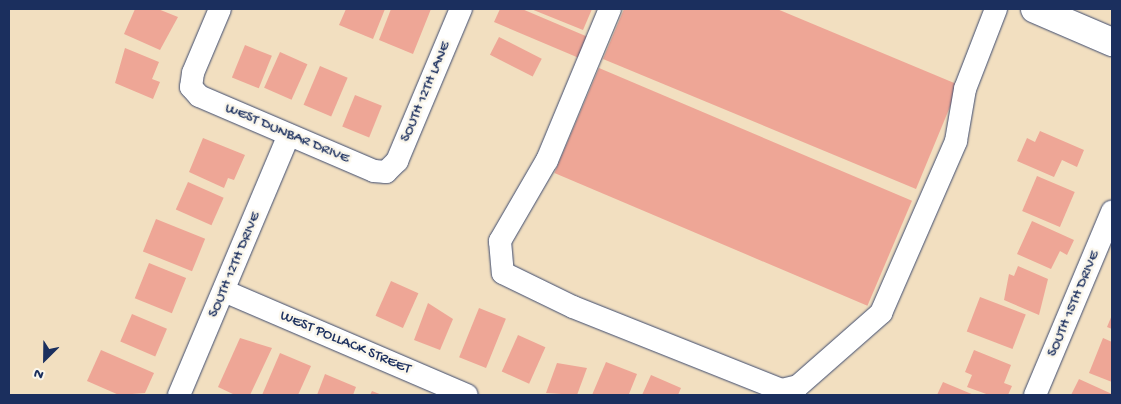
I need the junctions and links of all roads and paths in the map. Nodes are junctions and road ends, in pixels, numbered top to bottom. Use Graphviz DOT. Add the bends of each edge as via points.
graph roads {
  1 [pos="220,9"];
  2 [pos="460,9"];
  3 [pos="610,9"];
  4 [pos="996,9"];
  5 [pos="1035,9"];
  6 [pos="1112,42"];
  7 [pos="289,135"];
  8 [pos="386,172"];
  9 [pos="1112,212"];
  10 [pos="224,292"];
  11 [pos="179,395"];
  12 [pos="467,395"];
  13 [pos="1035,395"];
  1 -- 7 [label="street, WEST DUNBAR DRIVE" via="191,87 199,96"];
  2 -- 8 [label="street, SOUTH 12TH LANE" via="397,161"];
  3 -- 4 [label="street" via="546,160 500,241 503,273 573,307 782,390 798,386 881,313 956,141 965,89"];
  5 -- 6 [label="main road"];
  7 -- 8 [label="street, WEST DUNBAR DRIVE" via="374,171"];
  7 -- 10 [label="street, SOUTH 12TH DRIVE"];
  9 -- 13 [label="street, SOUTH 15TH DRIVE"];
  10 -- 11 [label="street, SOUTH 12TH DRIVE"];
  10 -- 12 [label="street, WEST POLLACK STREET"];
}
